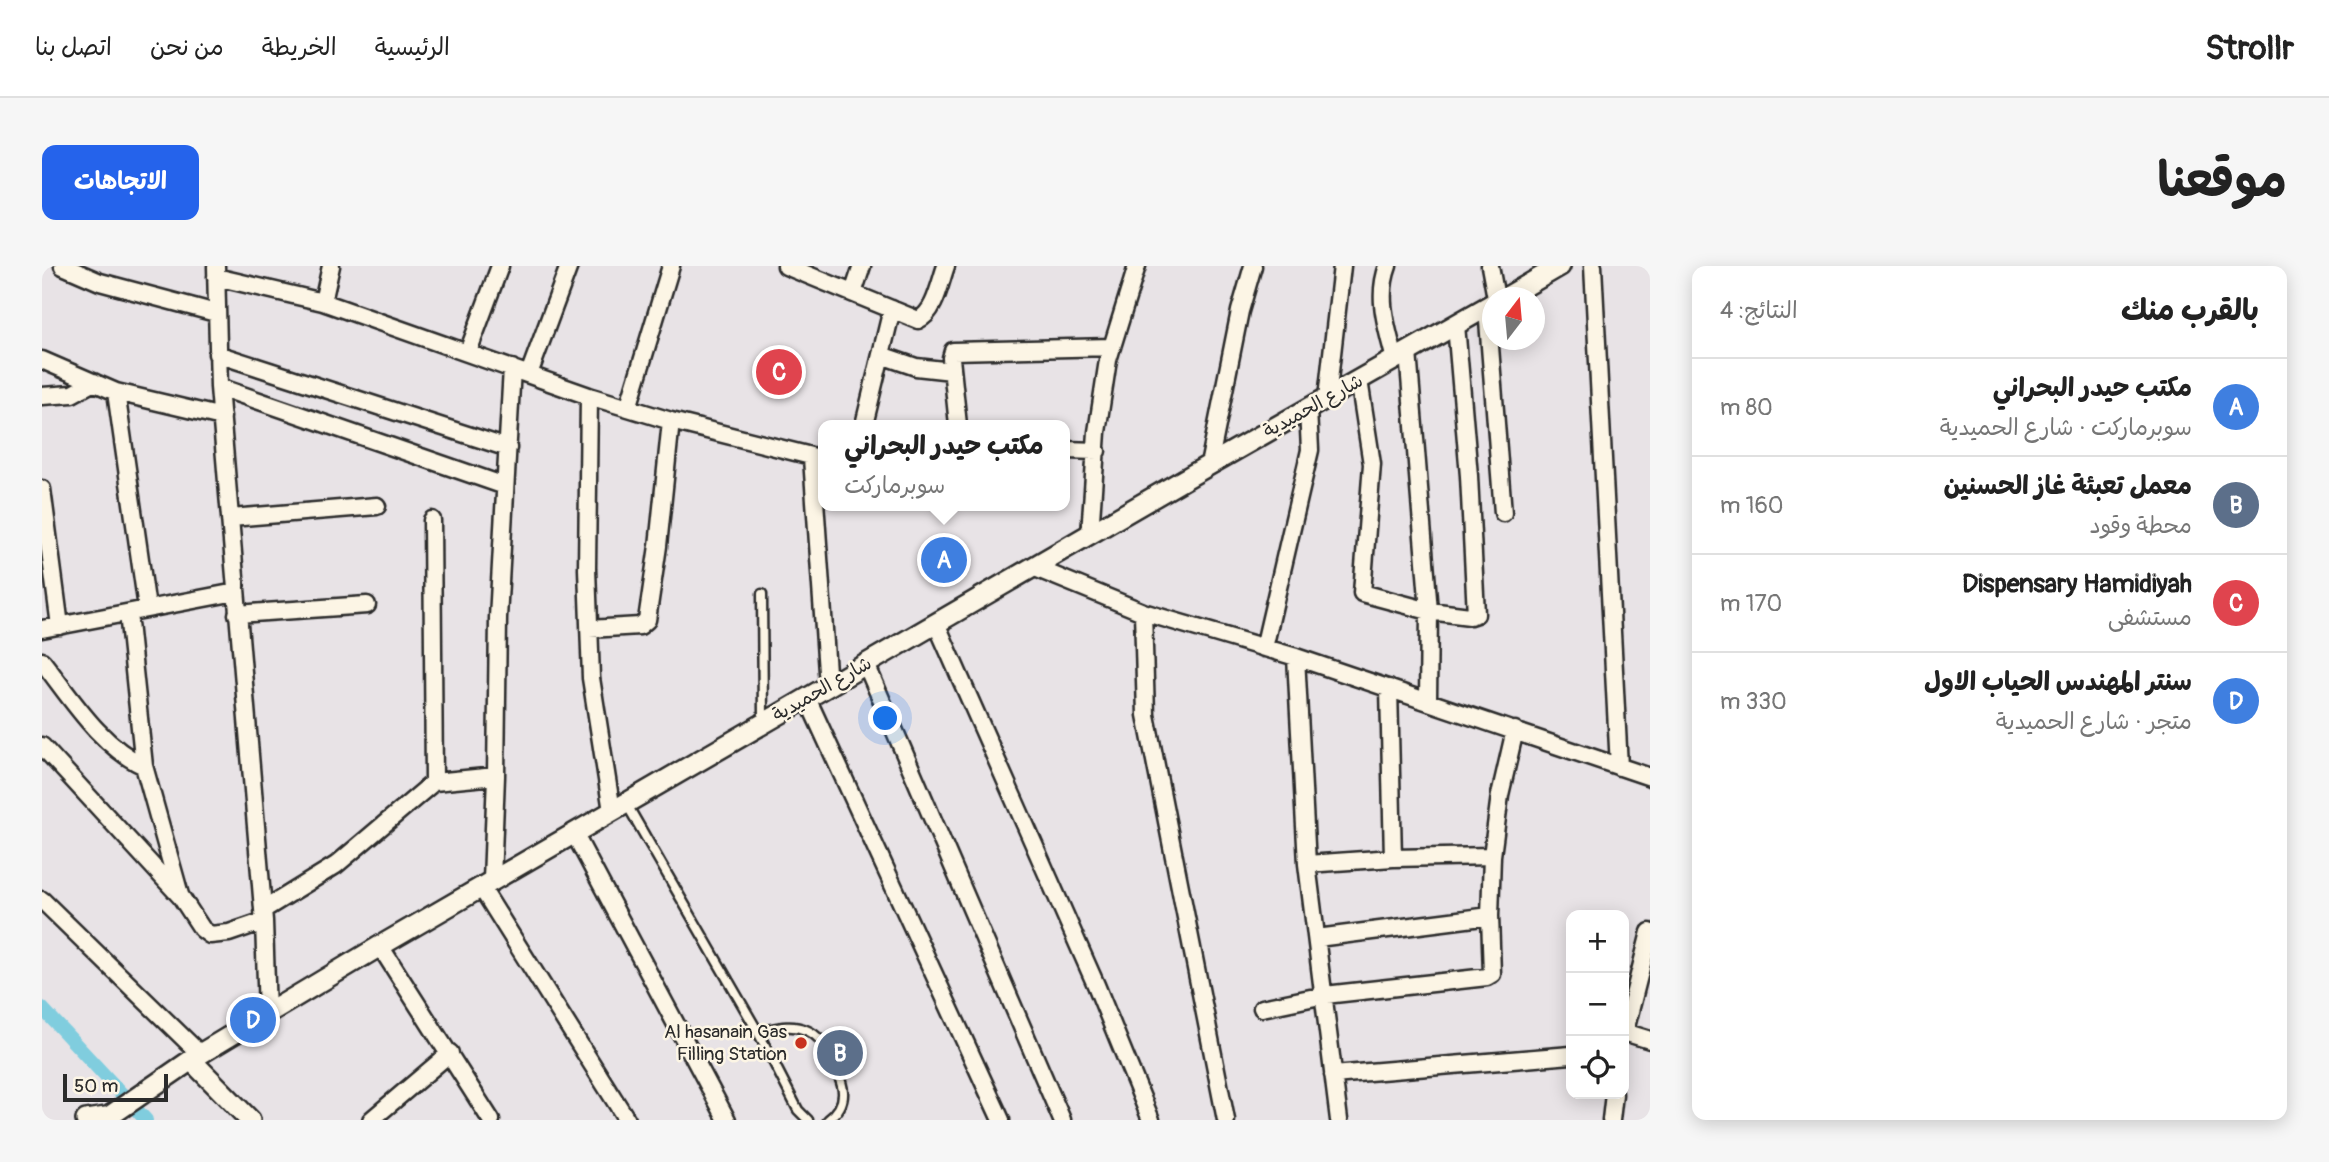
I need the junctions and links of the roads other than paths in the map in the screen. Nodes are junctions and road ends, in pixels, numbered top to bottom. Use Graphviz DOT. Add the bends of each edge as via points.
graph roads {
  1 [pos="64,266"];
  2 [pos="331,266"];
  3 [pos="500,266"];
  4 [pos="569,266"];
  5 [pos="671,266"];
  6 [pos="786,266"];
  7 [pos="862,266"];
  8 [pos="946,266"];
  9 [pos="1137,266"];
  10 [pos="1253,266"];
  11 [pos="1342,266"];
  12 [pos="1388,266"];
  13 [pos="1490,266"];
  14 [pos="1560,266"];
  15 [pos="1593,266"];
  16 [pos="216,272"];
  17 [pos="1491,287"];
  18 [pos="1524,287"];
  19 [pos="853,293"];
  20 [pos="323,302"];
  21 [pos="891,309"];
  22 [pos="1482,309"];
  23 [pos="216,313"];
  24 [pos="1456,325"];
  25 [pos="1112,347"];
  26 [pos="1494,350"];
  27 [pos="468,352"];
  28 [pos="218,355"];
  29 [pos="881,355"];
  30 [pos="1401,356"];
  31 [pos="42,360"];
  32 [pos="512,368"];
  33 [pos="952,371"];
  34 [pos="529,374"];
  35 [pos="1359,380"];
  36 [pos="94,382"];
  37 [pos="219,387"];
  38 [pos="116,392"];
  39 [pos="42,396"];
  40 [pos="589,396"];
  41 [pos="1327,398"];
  42 [pos="628,408"];
  43 [pos="1308,409"];
  44 [pos="222,417"];
  45 [pos="865,420"];
  46 [pos="957,420"];
  47 [pos="671,421"];
  48 [pos="508,448"];
  49 [pos="1070,450"];
  50 [pos="1097,450"];
  51 [pos="817,459"];
  52 [pos="1209,465"];
  53 [pos="818,480"];
  54 [pos="505,486"];
  55 [pos="42,489"];
  56 [pos="377,506"];
  57 [pos="820,511"];
  58 [pos="1503,513"];
  59 [pos="231,518"];
  60 [pos="432,520"];
  61 [pos="1090,534"];
  62 [pos="1033,567"];
  63 [pos="236,592"];
  64 [pos="762,594"];
  65 [pos="367,605"];
  66 [pos="147,608"];
  67 [pos="1429,611"];
  68 [pos="128,612"];
  69 [pos="1143,612"];
  70 [pos="237,614"];
  71 [pos="936,623"];
  72 [pos="60,626"];
  73 [pos="42,629"];
  74 [pos="589,629"];
  75 [pos="1264,648"];
  76 [pos="1296,657"];
  77 [pos="42,661"];
  78 [pos="866,663"];
  79 [pos="828,686"];
  80 [pos="1389,688"];
  81 [pos="807,698"];
  82 [pos="1428,701"];
  83 [pos="763,723"];
  84 [pos="1515,730"];
  85 [pos="42,746"];
  86 [pos="144,766"];
  87 [pos="1619,767"];
  88 [pos="496,776"];
  89 [pos="1650,777"];
  90 [pos="434,782"];
  91 [pos="619,807"];
  92 [pos="574,833"];
  93 [pos="1492,856"];
  94 [pos="1393,858"];
  95 [pos="1307,864"];
  96 [pos="487,884"];
  97 [pos="181,897"];
  98 [pos="42,900"];
  99 [pos="263,916"];
  100 [pos="1490,916"];
  101 [pos="1650,933"];
  102 [pos="1317,938"];
  103 [pos="380,946"];
  104 [pos="1325,995"];
  105 [pos="1262,1008"];
  106 [pos="267,1014"];
  107 [pos="1629,1015"];
  108 [pos="758,1032"];
  109 [pos="1629,1035"];
  110 [pos="1650,1040"];
  111 [pos="450,1053"];
  112 [pos="1566,1055"];
  113 [pos="195,1057"];
  114 [pos="1333,1075"];
  115 [pos="1613,1099"];
  116 [pos="110,1115"];
  117 [pos="86,1120"];
  118 [pos="250,1120"];
  119 [pos="371,1120"];
  120 [pos="491,1120"];
  121 [pos="627,1120"];
  122 [pos="727,1120"];
  123 [pos="808,1120"];
  124 [pos="828,1120"];
  125 [pos="1002,1120"];
  126 [pos="1062,1120"];
  127 [pos="1151,1120"];
  128 [pos="1226,1120"];
  129 [pos="1339,1120"];
  130 [pos="1611,1120"];
  1 -- 23 [label="street" via="100,282"];
  2 -- 20 [label="street"];
  3 -- 27 [label="street"];
  4 -- 34 [label="street"];
  5 -- 42 [label="street"];
  6 -- 19 [label="street"];
  7 -- 19 [label="street"];
  8 -- 21 [label="street" via="925,317 918,320"];
  9 -- 25 [label="street"];
  10 -- 52 [label="street"];
  11 -- 41 [label="street"];
  12 -- 30 [label="street" via="1381,301"];
  13 -- 17 [label="street"];
  14 -- 18 [label="street"];
  15 -- 87 [label="street"];
  16 -- 20 [label="street"];
  16 -- 23 [label="street"];
  19 -- 21 [label="street"];
  20 -- 27 [label="street"];
  21 -- 29 [label="street"];
  22 -- 24 [label="street, شارع الحميدية"];
  23 -- 28 [label="street"];
  24 -- 30 [label="street, شارع الحميدية"];
  24 -- 67 [label="street" via="1477,604 1476,614 1470,616"];
  25 -- 33 [label="street" via="960,349 953,351"];
  25 -- 50 [label="street"];
  26 -- 58 [label="street"];
  27 -- 32 [label="street"];
  28 -- 37 [label="street"];
  28 -- 48 [label="street"];
  29 -- 33 [label="street" via="916,367"];
  29 -- 45 [label="street"];
  30 -- 35 [label="street, شارع الحميدية"];
  30 -- 67 [label="street"];
  31 -- 36 [label="street"];
  32 -- 34 [label="street"];
  32 -- 48 [label="street"];
  33 -- 46 [label="street"];
  34 -- 40 [label="street"];
  35 -- 41 [label="street, شارع الحميدية"];
  35 -- 67 [label="street" via="1373,483 1362,593"];
  36 -- 38 [label="street"];
  36 -- 39 [label="street" via="72,394"];
  37 -- 44 [label="street"];
  37 -- 54 [label="street"];
  38 -- 44 [label="street"];
  38 -- 66 [label="street"];
  40 -- 42 [label="street"];
  40 -- 74 [label="street"];
  41 -- 43 [label="street, شارع الحميدية"];
  42 -- 47 [label="street"];
  43 -- 52 [label="street, شارع الحميدية"];
  43 -- 75 [label="street" via="1310,450"];
  44 -- 59 [label="street"];
  47 -- 51 [label="street"];
  47 -- 74 [label="street" via="647,620 640,625"];
  48 -- 54 [label="street"];
  49 -- 50 [label="street"];
  50 -- 61 [label="street"];
  51 -- 53 [label="street"];
  52 -- 61 [label="street, شارع الحميدية"];
  54 -- 88 [label="street"];
  55 -- 72 [label="street"];
  56 -- 59 [label="street"];
  57 -- 79 [label="street"];
  59 -- 63 [label="street"];
  60 -- 90 [label="street"];
  61 -- 62 [label="street, شارع الحميدية"];
  62 -- 69 [label="street"];
  62 -- 71 [label="street, شارع الحميدية"];
  63 -- 66 [label="street"];
  63 -- 70 [label="street"];
  64 -- 83 [label="lane"];
  65 -- 70 [label="street"];
  66 -- 68 [label="street"];
  67 -- 82 [label="street"];
  68 -- 72 [label="street"];
  68 -- 86 [label="street"];
  69 -- 75 [label="street"];
  69 -- 128 [label="street" via="1146,715"];
  70 -- 99 [label="street"];
  71 -- 78 [label="street, شارع الحميدية"];
  71 -- 127 [label="street" via="1091,972"];
  72 -- 73 [label="street"];
  74 -- 91 [label="street" via="591,678"];
  75 -- 76 [label="street"];
  76 -- 80 [label="street"];
  76 -- 95 [label="street"];
  77 -- 86 [label="street" via="98,731 123,755"];
  78 -- 79 [label="street, شارع الحميدية"];
  78 -- 126 [label="street"];
  79 -- 81 [label="street, شارع الحميدية"];
  80 -- 82 [label="street"];
  80 -- 94 [label="street"];
  81 -- 83 [label="street, شارع الحميدية"];
  81 -- 125 [label="street"];
  82 -- 84 [label="street"];
  83 -- 91 [label="street, شارع الحميدية"];
  84 -- 87 [label="street"];
  84 -- 93 [label="street"];
  85 -- 97 [label="street"];
  86 -- 97 [label="street"];
  87 -- 89 [label="street"];
  88 -- 90 [label="street"];
  88 -- 96 [label="street"];
  90 -- 99 [label="street" via="336,864"];
  91 -- 92 [label="street, شارع الحميدية"];
  91 -- 108 [label="lane"];
  92 -- 96 [label="street, شارع الحميدية"];
  92 -- 122 [label="street"];
  93 -- 94 [label="street"];
  93 -- 100 [label="street"];
  94 -- 95 [label="street"];
  95 -- 102 [label="street"];
  96 -- 103 [label="street, شارع الحميدية"];
  96 -- 121 [label="street"];
  97 -- 99 [label="street" via="210,935 229,933"];
  98 -- 113 [label="street"];
  99 -- 106 [label="street"];
  100 -- 102 [label="street"];
  100 -- 104 [label="street" via="1494,969 1487,977"];
  101 -- 107 [label="street"];
  102 -- 104 [label="street"];
  103 -- 106 [label="street, شارع الحميدية"];
  103 -- 111 [label="street"];
  104 -- 105 [label="street"];
  104 -- 114 [label="street"];
  106 -- 113 [label="street, شارع الحميدية"];
  108 -- 123 [label="lane"];
  108 -- 124 [label="lane" via="789,1026 816,1035 843,1083 840,1110"];
  109 -- 110 [label="street"];
  111 -- 119 [label="street"];
  111 -- 120 [label="street"];
  112 -- 114 [label="street"];
  113 -- 116 [label="street, شارع الحميدية"];
  113 -- 118 [label="street"];
  114 -- 129 [label="street"];
  115 -- 130 [label="street"];
  116 -- 117 [label="street"];
}
